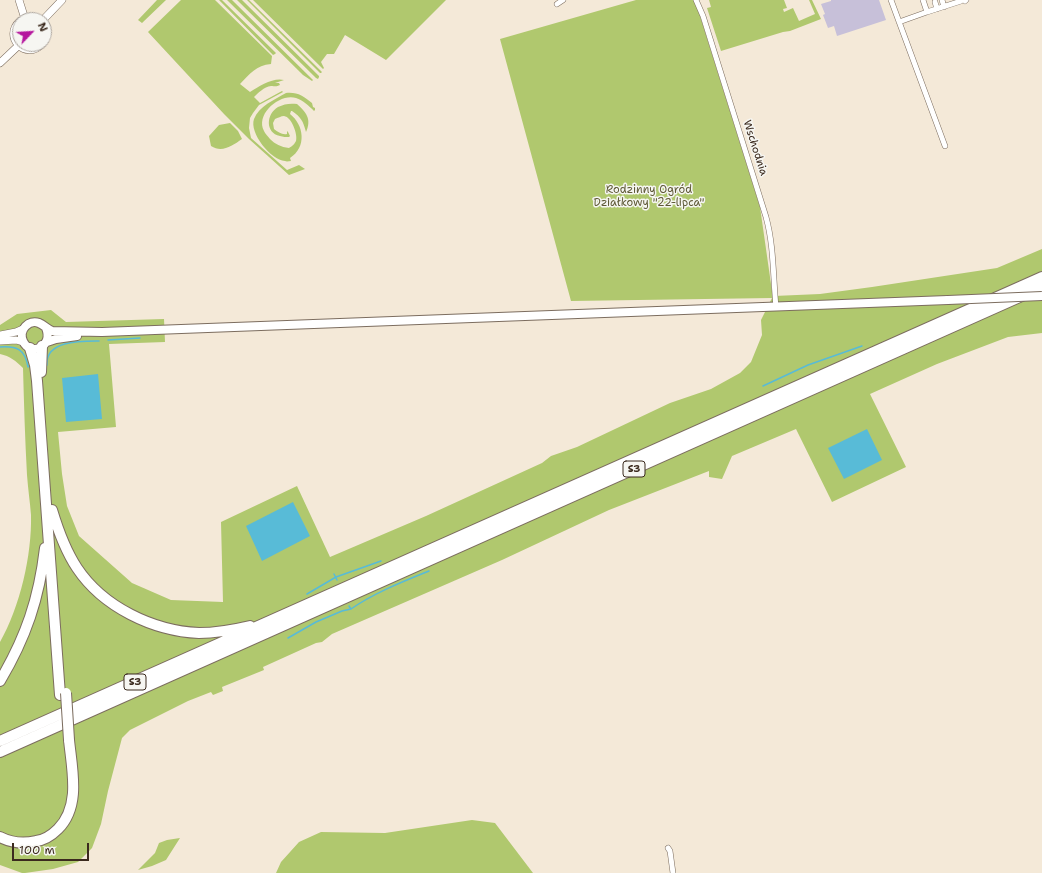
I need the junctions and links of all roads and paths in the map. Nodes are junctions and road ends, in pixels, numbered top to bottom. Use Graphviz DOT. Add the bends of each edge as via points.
graph roads {
  1 [pos="18,0"];
  2 [pos="62,0"];
  3 [pos="563,0"];
  4 [pos="696,0"];
  5 [pos="891,0"];
  6 [pos="923,0"];
  7 [pos="942,0"];
  8 [pos="962,1"];
  9 [pos="935,2"];
  10 [pos="950,2"];
  11 [pos="557,4"];
  12 [pos="944,7"];
  13 [pos="937,9"];
  14 [pos="21,12"];
  15 [pos="51,12"];
  16 [pos="927,12"];
  17 [pos="899,22"];
  18 [pos="12,52"];
  19 [pos="0,63"];
  20 [pos="944,146"];
  21 [pos="1042,277"];
  22 [pos="1042,288"];
  23 [pos="1042,296"];
  24 [pos="776,307"];
  25 [pos="46,328"];
  26 [pos="23,329"];
  27 [pos="97,332"];
  28 [pos="0,335"];
  29 [pos="0,341"];
  30 [pos="44,344"];
  31 [pos="27,345"];
  32 [pos="49,514"];
  33 [pos="269,622"];
  34 [pos="0,681"];
  35 [pos="0,741"];
  36 [pos="67,742"];
  37 [pos="14,746"];
  38 [pos="0,752"];
  39 [pos="0,756"];
  40 [pos="0,830"];
  41 [pos="0,837"];
  42 [pos="668,848"];
  43 [pos="673,873"];
  1 -- 14 [label="main road"];
  2 -- 15 [label="main road"];
  3 -- 11 [label="street"];
  4 -- 24 [label="street, Wschodnia" via="768,225"];
  5 -- 17 [label="street"];
  6 -- 16 [label="street"];
  7 -- 12 [label="street"];
  8 -- 10 [label="street"];
  9 -- 13 [label="street"];
  10 -- 12 [label="street"];
  12 -- 13 [label="street"];
  13 -- 16 [label="street"];
  16 -- 17 [label="street"];
  17 -- 20 [label="street"];
  18 -- 19 [label="main road"];
  21 -- 33 [label="highway, S3"];
  22 -- 37 [label="highway, S3"];
  23 -- 24 [label="main road, bridge"];
  24 -- 27 [label="main road"];
  25 -- 26 [label="main road" via="36,322 28,324"];
  25 -- 27 [label="main road" via="52,332"];
  25 -- 30 [label="main road" via="48,336"];
  26 -- 28 [label="main road"];
  26 -- 31 [label="main road" via="22,338"];
  27 -- 30 [label="main road" via="56,339"];
  29 -- 31 [label="main road" via="16,340"];
  30 -- 31 [label="main road" via="34,349"];
  30 -- 32 [label="highway" via="41,378"];
  31 -- 32 [label="highway" via="35,365"];
  32 -- 33 [label="highway" via="77,568 88,582 105,598 142,620 161,627 198,633"];
  32 -- 34 [label="highway" via="42,572 30,619"];
  32 -- 36 [label="highway"];
  33 -- 35 [label="highway, S3"];
  36 -- 40 [label="highway" via="67,799 57,822 49,829 26,837"];
  36 -- 41 [label="highway" via="74,787 73,799 63,825 52,835 29,843 17,843"];
  37 -- 38 [label="highway, S3"];
  37 -- 39 [label="highway"];
  42 -- 43 [label="street"];
}
